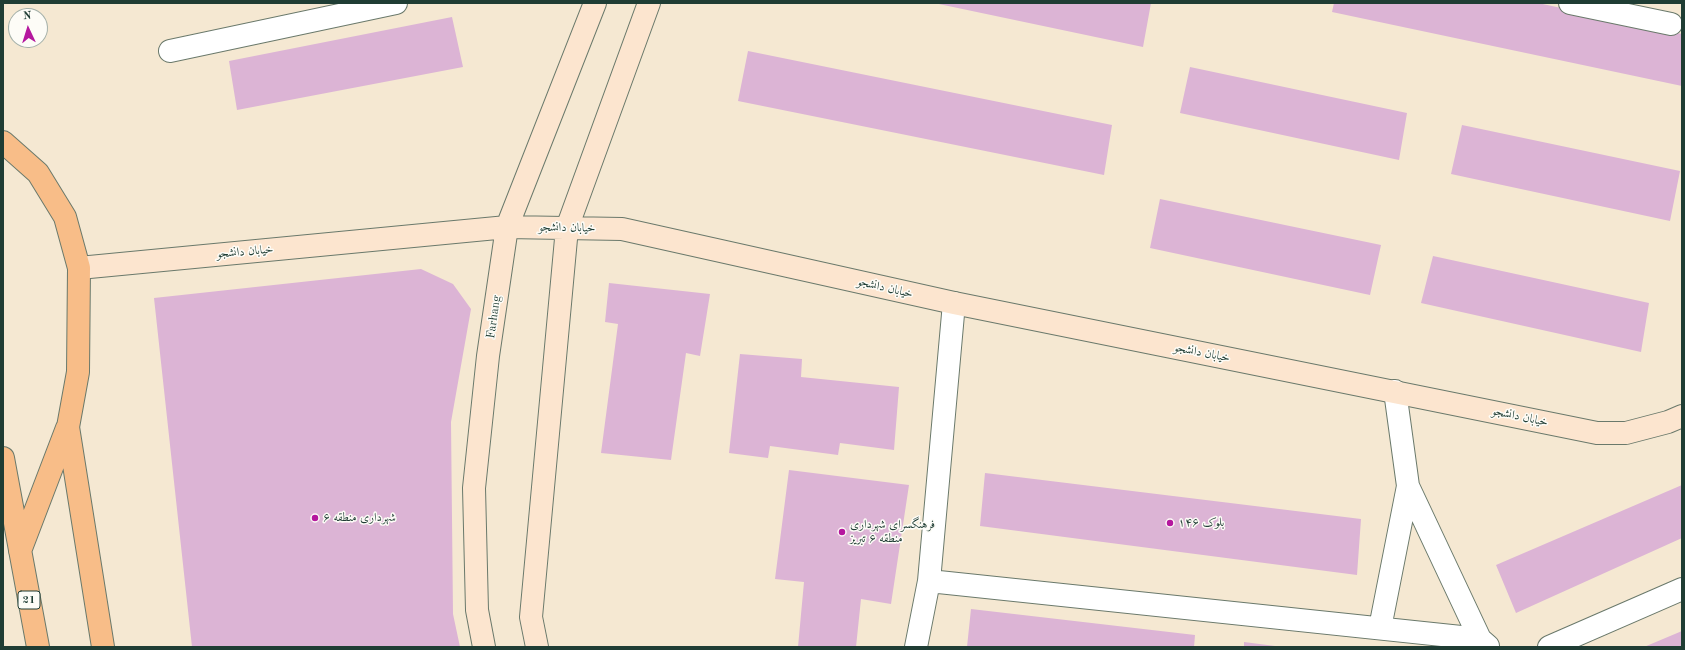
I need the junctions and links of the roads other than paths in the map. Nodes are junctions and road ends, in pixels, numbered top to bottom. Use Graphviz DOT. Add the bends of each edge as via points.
graph roads {
  1 [pos="396,3"];
  2 [pos="596,3"];
  3 [pos="649,3"];
  4 [pos="1570,3"];
  5 [pos="1670,24"];
  6 [pos="170,52"];
  7 [pos="3,142"];
  8 [pos="507,227"];
  9 [pos="567,228"];
  10 [pos="79,268"];
  11 [pos="954,303"];
  12 [pos="1395,391"];
  13 [pos="1682,416"];
  14 [pos="68,427"];
  15 [pos="3,458"];
  16 [pos="1408,486"];
  17 [pos="19,552"];
  18 [pos="929,581"];
  19 [pos="1682,589"];
  20 [pos="1380,628"];
  21 [pos="1484,643"];
  22 [pos="38,647"];
  23 [pos="103,647"];
  24 [pos="484,647"];
  25 [pos="537,647"];
  26 [pos="916,647"];
  27 [pos="1549,647"];
  1 -- 6 [label="street"];
  2 -- 8 [label="street, Farhang"];
  3 -- 9 [label="street"];
  4 -- 5 [label="street"];
  7 -- 10 [label="highway" via="38,173 65,218"];
  8 -- 9 [label="street, خیابان دانشجو"];
  8 -- 10 [label="street, خیابان دانشجو"];
  8 -- 24 [label="street, Farhang" via="488,356 474,488 477,610"];
  9 -- 11 [label="street, خیابان دانشجو" via="622,229"];
  9 -- 25 [label="street" via="531,617"];
  10 -- 14 [label="highway" via="78,372"];
  11 -- 12 [label="street, خیابان دانشجو"];
  11 -- 18 [label="street"];
  12 -- 13 [label="street, خیابان دانشجو" via="1597,433 1626,433"];
  12 -- 16 [label="street"];
  14 -- 17 [label="highway"];
  14 -- 23 [label="highway"];
  15 -- 17 [label="highway, 21"];
  16 -- 20 [label="street"];
  16 -- 21 [label="street"];
  17 -- 22 [label="highway, 21"];
  18 -- 20 [label="street"];
  18 -- 26 [label="street"];
  19 -- 27 [label="street"];
  20 -- 21 [label="street"];
}
